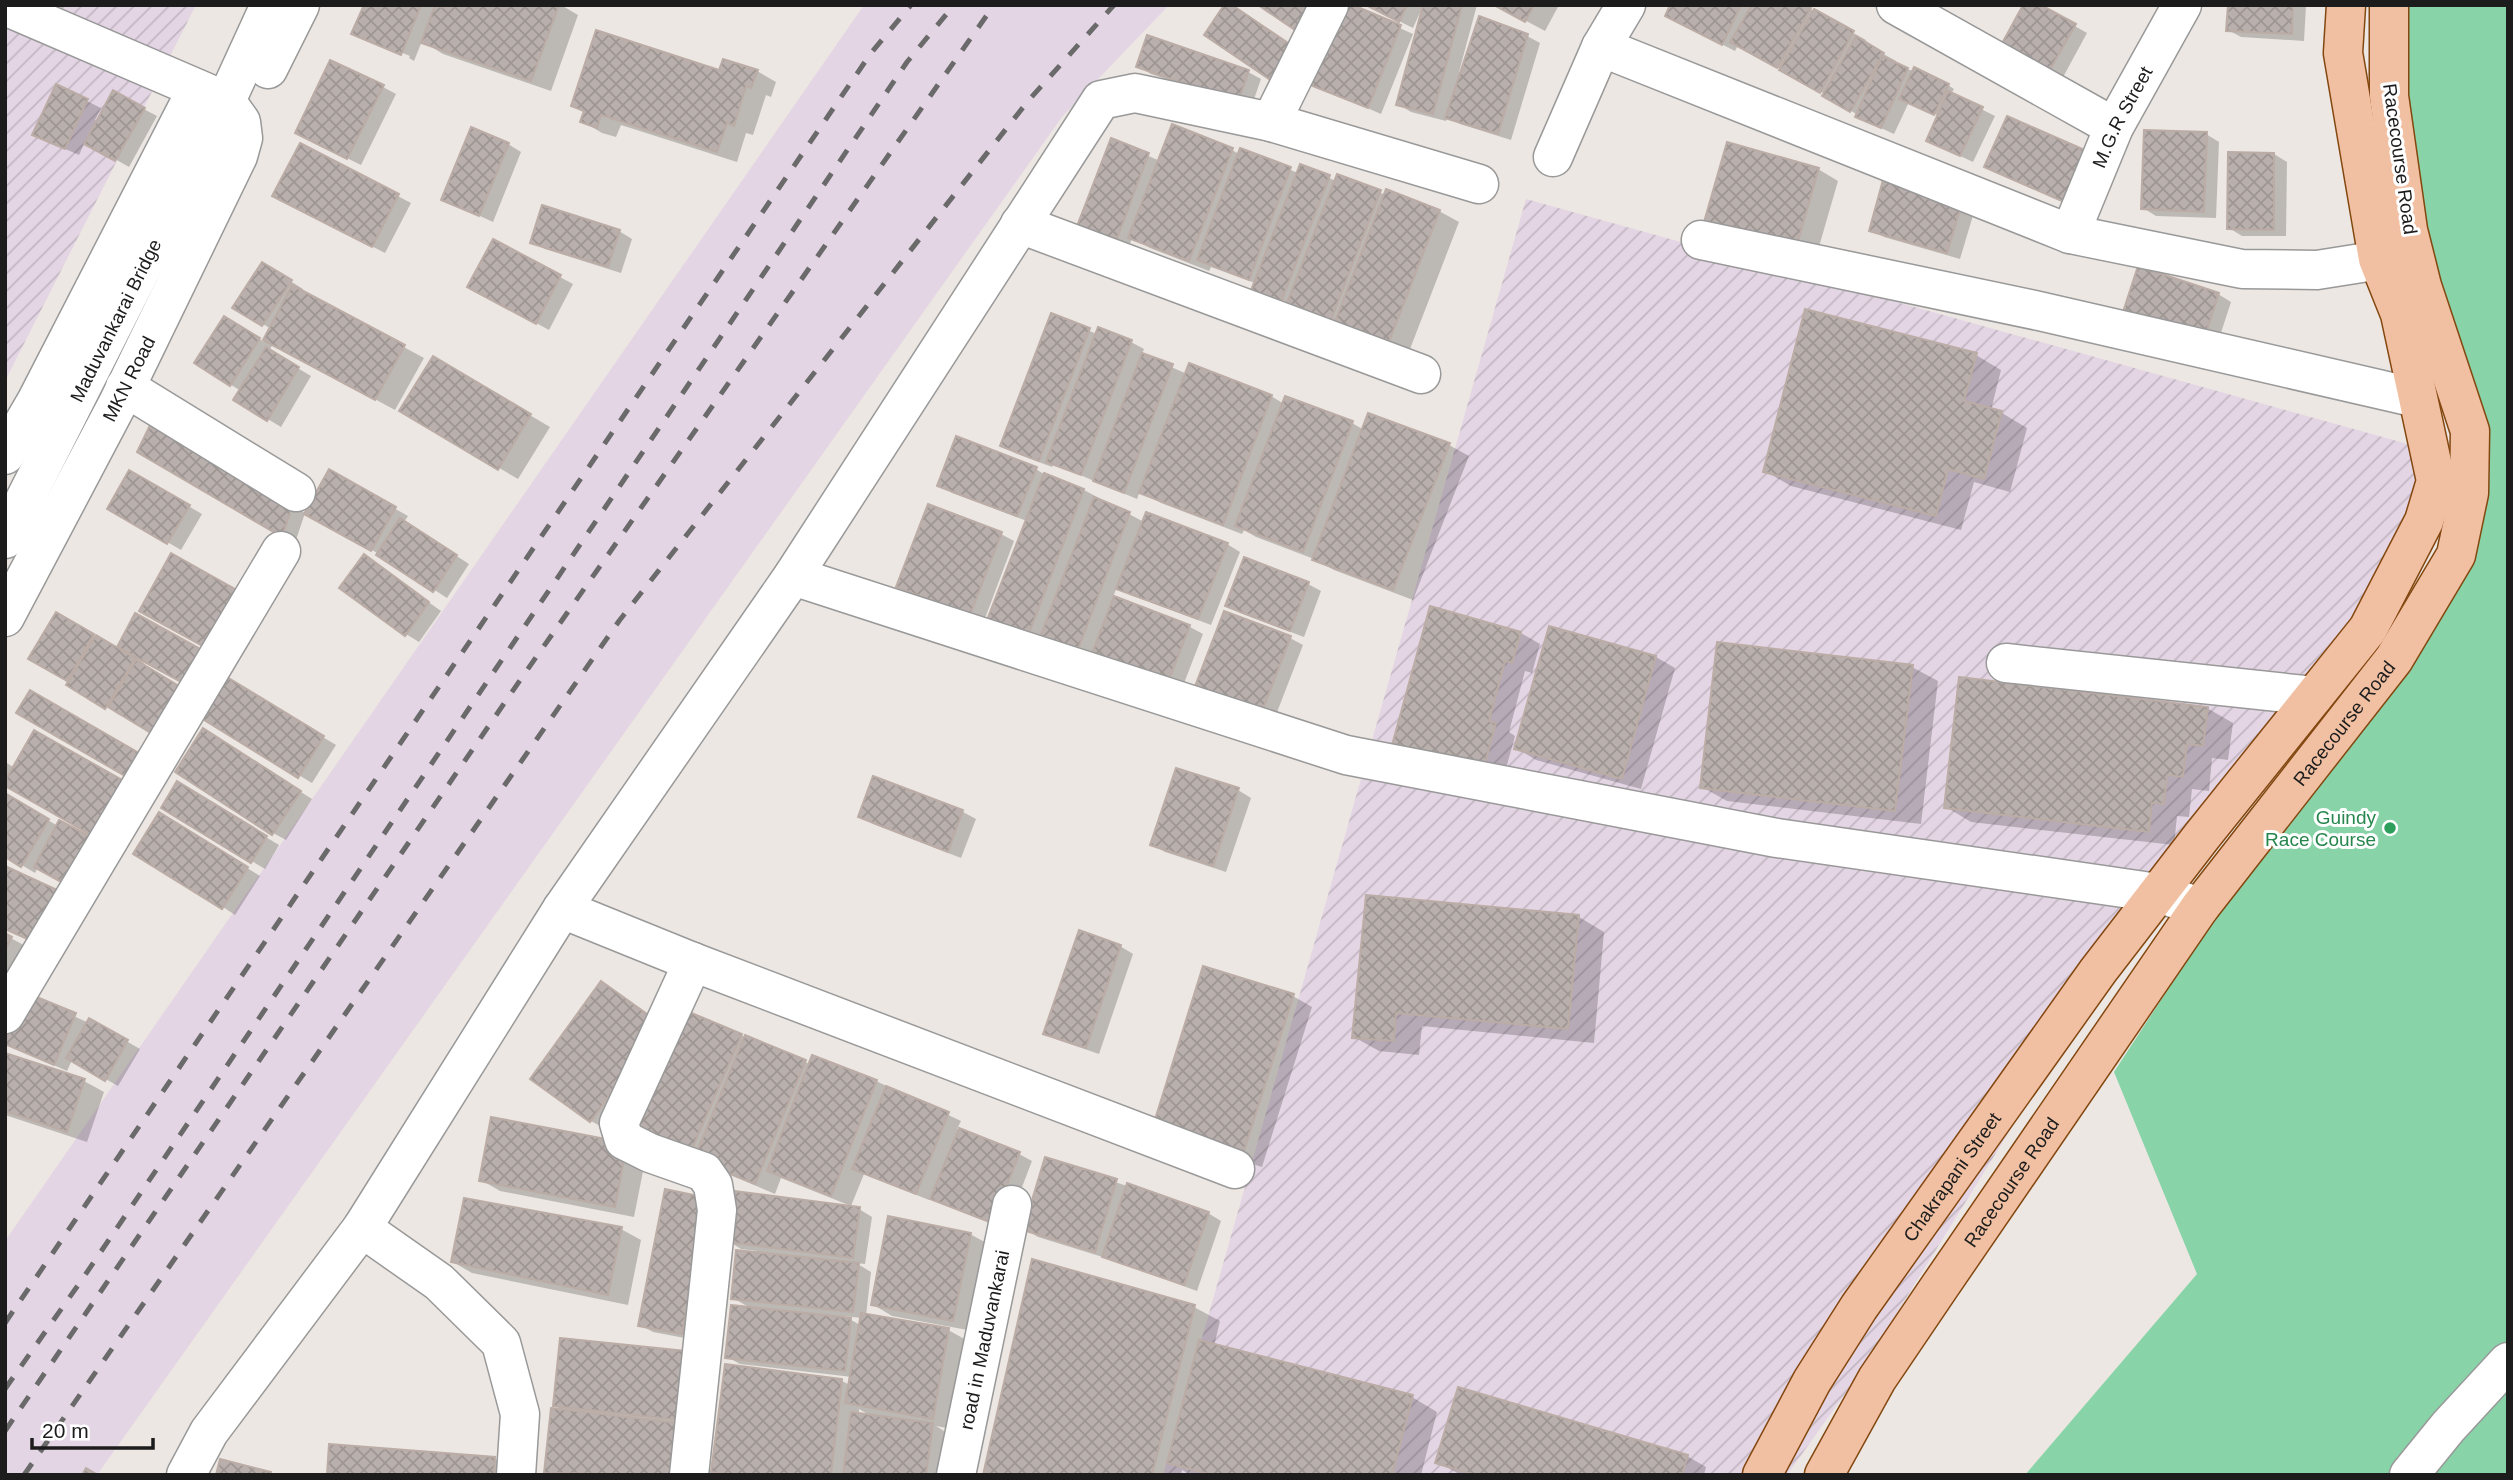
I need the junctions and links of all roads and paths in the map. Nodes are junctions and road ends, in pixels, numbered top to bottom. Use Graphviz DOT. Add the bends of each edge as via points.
graph roads {
  1 [pos="270,5"];
  2 [pos="300,5"];
  3 [pos="1329,5"];
  4 [pos="1626,5"];
  5 [pos="1896,5"];
  6 [pos="2182,5"];
  7 [pos="2346,5"];
  8 [pos="2389,5"];
  9 [pos="5,6"];
  10 [pos="1601,47"];
  11 [pos="227,112"];
  12 [pos="1271,122"];
  13 [pos="2114,127"];
  14 [pos="1553,157"];
  15 [pos="1479,184"];
  16 [pos="1020,224"];
  17 [pos="2070,234"];
  18 [pos="1701,240"];
  19 [pos="2396,257"];
  20 [pos="1421,374"];
  21 [pos="125,387"];
  22 [pos="2417,398"];
  23 [pos="5,456"];
  24 [pos="296,492"];
  25 [pos="5,539"];
  26 [pos="281,551"];
  27 [pos="793,576"];
  28 [pos="5,617"];
  29 [pos="2006,663"];
  30 [pos="2314,696"];
  31 [pos="2158,893"];
  32 [pos="2200,907"];
  33 [pos="562,909"];
  34 [pos="693,962"];
  35 [pos="5,1014"];
  36 [pos="1235,1169"];
  37 [pos="1012,1205"];
  38 [pos="362,1227"];
  39 [pos="2508,1362"];
  40 [pos="186,1475"];
  41 [pos="516,1475"];
  42 [pos="689,1475"];
  43 [pos="956,1475"];
  44 [pos="1762,1475"];
  45 [pos="1824,1475"];
  46 [pos="2409,1475"];
  1 -- 11 [label="street, MKN Road"];
  2 -- 11 [label="street, MKN Road"];
  3 -- 12 [label="street"];
  4 -- 10 [label="street"];
  5 -- 13 [label="street"];
  6 -- 13 [label="street, M.G.R Street"];
  7 -- 19 [label="main road, Racecourse Road" via="2343,53"];
  8 -- 19 [label="main road, Racecourse Road" via="2389,96 2408,230"];
  9 -- 11 [label="street"];
  10 -- 14 [label="street"];
  10 -- 17 [label="street"];
  11 -- 21 [label="street, MKN Road" via="228,176"];
  11 -- 23 [label="street, MKN Road" via="128,218"];
  11 -- 25 [label="street, Maduvankarai Bridge" via="205,142"];
  12 -- 15 [label="street"];
  12 -- 16 [label="street" via="1135,93 1101,100"];
  13 -- 17 [label="street, M.G.R Street"];
  16 -- 20 [label="street"];
  16 -- 27 [label="street"];
  17 -- 19 [label="street" via="2242,269 2317,270"];
  18 -- 22 [label="street" via="2039,311"];
  19 -- 22 [label="main road, Racecourse Road" via="2400,314"];
  19 -- 32 [label="main road, Racecourse Road" via="2422,286 2470,431 2469,493 2456,555 2394,659"];
  21 -- 24 [label="street"];
  21 -- 28 [label="street, MKN Road"];
  22 -- 30 [label="main road, Racecourse Road" via="2436,481 2424,521 2368,629"];
  26 -- 35 [label="street"];
  27 -- 31 [label="street" via="1346,755 1777,838"];
  27 -- 33 [label="street"];
  29 -- 30 [label="street"];
  30 -- 31 [label="main road, Racecourse Road"];
  31 -- 32 [label="street"];
  31 -- 44 [label="main road, Chakrapani Street" via="1859,1307 1812,1381"];
  32 -- 45 [label="main road, Racecourse Road" via="1877,1379"];
  33 -- 34 [label="street"];
  33 -- 38 [label="street"];
  34 -- 36 [label="street"];
  34 -- 42 [label="street" via="619,1123 624,1140 704,1172 713,1185 717,1210"];
  37 -- 43 [label="street, road in Maduvankarai"];
  38 -- 40 [label="street" via="209,1432"];
  38 -- 41 [label="street" via="439,1282 501,1343 520,1414"];
  39 -- 46 [label="street"];
}
